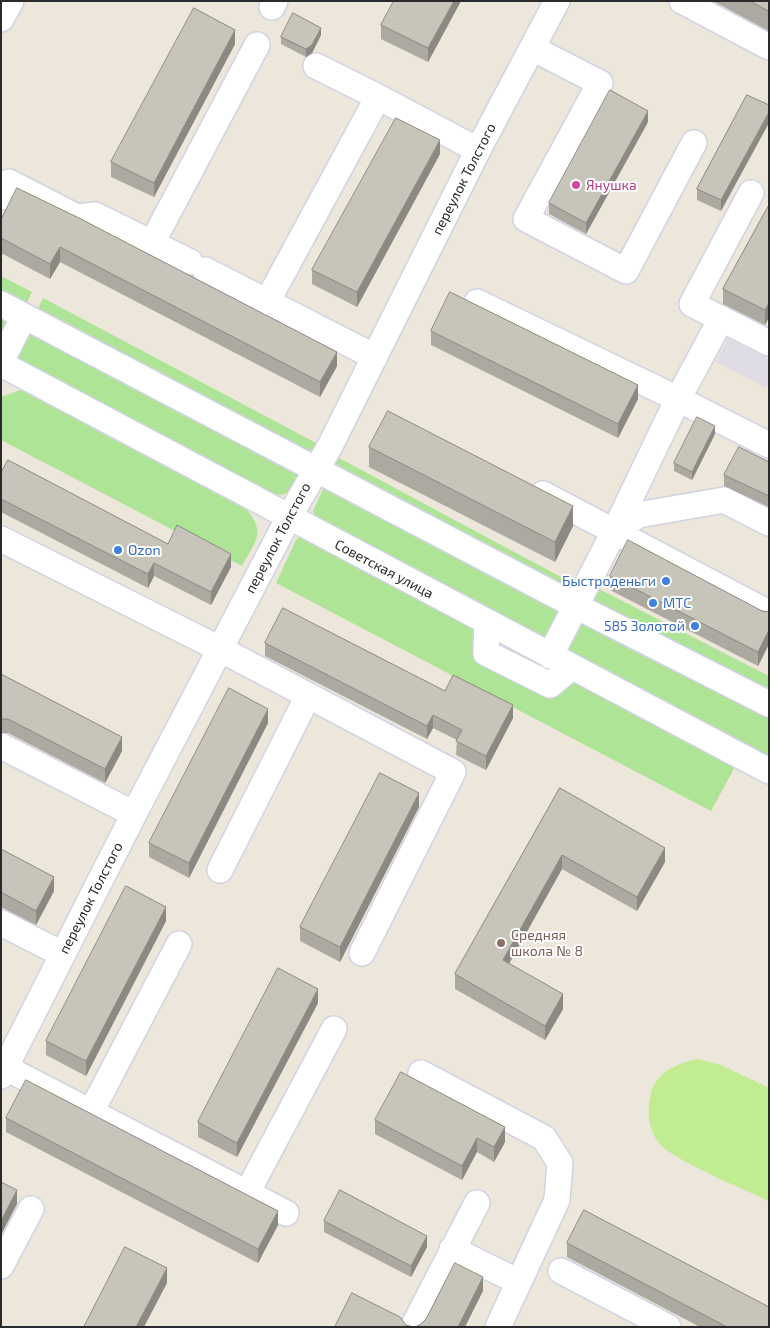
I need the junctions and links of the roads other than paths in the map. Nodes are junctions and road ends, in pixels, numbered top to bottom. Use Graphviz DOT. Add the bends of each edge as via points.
graph roads {
  1 [pos="11,1"];
  2 [pos="557,1"];
  3 [pos="682,1"];
  4 [pos="1,18"];
  5 [pos="257,45"];
  6 [pos="769,47"];
  7 [pos="532,48"];
  8 [pos="316,66"];
  9 [pos="378,97"];
  10 [pos="694,143"];
  11 [pos="478,150"];
  12 [pos="750,193"];
  13 [pos="1,197"];
  14 [pos="152,243"];
  15 [pos="267,302"];
  16 [pos="476,302"];
  17 [pos="1,304"];
  18 [pos="24,316"];
  19 [pos="720,319"];
  20 [pos="769,343"];
  21 [pos="375,357"];
  22 [pos="4,371"];
  23 [pos="678,399"];
  24 [pos="769,445"];
  25 [pos="316,468"];
  26 [pos="519,481"];
  27 [pos="289,517"];
  28 [pos="769,523"];
  29 [pos="614,532"];
  30 [pos="1,539"];
  31 [pos="576,606"];
  32 [pos="769,613"];
  33 [pos="487,622"];
  34 [pos="220,649"];
  35 [pos="550,656"];
  36 [pos="572,667"];
  37 [pos="308,696"];
  38 [pos="769,704"];
  39 [pos="1,746"];
  40 [pos="769,771"];
  41 [pos="134,814"];
  42 [pos="220,870"];
  43 [pos="1,923"];
  44 [pos="179,944"];
  45 [pos="362,953"];
  46 [pos="62,954"];
  47 [pos="334,1029"];
  48 [pos="3,1072"];
  49 [pos="421,1073"];
  50 [pos="91,1112"];
  51 [pos="247,1193"];
  52 [pos="477,1204"];
  53 [pos="31,1209"];
  54 [pos="286,1213"];
  55 [pos="452,1249"];
  56 [pos="1,1266"];
  57 [pos="561,1271"];
  58 [pos="519,1282"];
  59 [pos="413,1327"];
  60 [pos="498,1327"];
  61 [pos="668,1327"];
  1 -- 4 [label="street"];
  2 -- 7 [label="street, переулок Толстого"];
  3 -- 6 [label="street"];
  5 -- 14 [label="street"];
  7 -- 10 [label="street" via="600,83 526,219 626,271"];
  7 -- 11 [label="street, переулок Толстого"];
  8 -- 9 [label="street"];
  9 -- 11 [label="street"];
  9 -- 15 [label="street"];
  11 -- 21 [label="street, переулок Толстого"];
  12 -- 19 [label="street" via="692,304"];
  13 -- 14 [label="street" via="8,182 77,217 96,215"];
  14 -- 15 [label="street"];
  15 -- 21 [label="street"];
  16 -- 23 [label="street"];
  17 -- 18 [label="street"];
  18 -- 22 [label="street"];
  18 -- 25 [label="street"];
  19 -- 20 [label="street"];
  19 -- 23 [label="street"];
  21 -- 25 [label="street, переулок Толстого"];
  22 -- 27 [label="street, Советская улица"];
  23 -- 24 [label="street"];
  23 -- 29 [label="street"];
  25 -- 27 [label="street, переулок Толстого"];
  25 -- 31 [label="street"];
  26 -- 29 [label="street"];
  27 -- 33 [label="street, Советская улица"];
  27 -- 34 [label="street, переулок Толстого"];
  28 -- 29 [label="street" via="724,500 638,515"];
  29 -- 31 [label="street"];
  29 -- 32 [label="street"];
  30 -- 34 [label="street"];
  31 -- 35 [label="street"];
  31 -- 38 [label="street"];
  33 -- 35 [label="street, Советская улица"];
  33 -- 36 [label="street" via="486,653 550,685"];
  34 -- 37 [label="street"];
  34 -- 41 [label="street, переулок Толстого"];
  35 -- 36 [label="street, Советская улица"];
  36 -- 40 [label="street, Советская улица"];
  37 -- 42 [label="street"];
  37 -- 45 [label="street" via="453,772"];
  39 -- 41 [label="street"];
  41 -- 46 [label="street, переулок Толстого"];
  43 -- 46 [label="street"];
  44 -- 50 [label="street"];
  46 -- 48 [label="street, переулок Толстого"];
  47 -- 51 [label="street"];
  48 -- 50 [label="street"];
  49 -- 58 [label="street" via="544,1138 560,1163 557,1200"];
  50 -- 51 [label="street"];
  51 -- 54 [label="street"];
  52 -- 55 [label="street"];
  53 -- 56 [label="street"];
  55 -- 58 [label="street"];
  55 -- 59 [label="street"];
  57 -- 61 [label="street"];
  58 -- 60 [label="street"];
}
